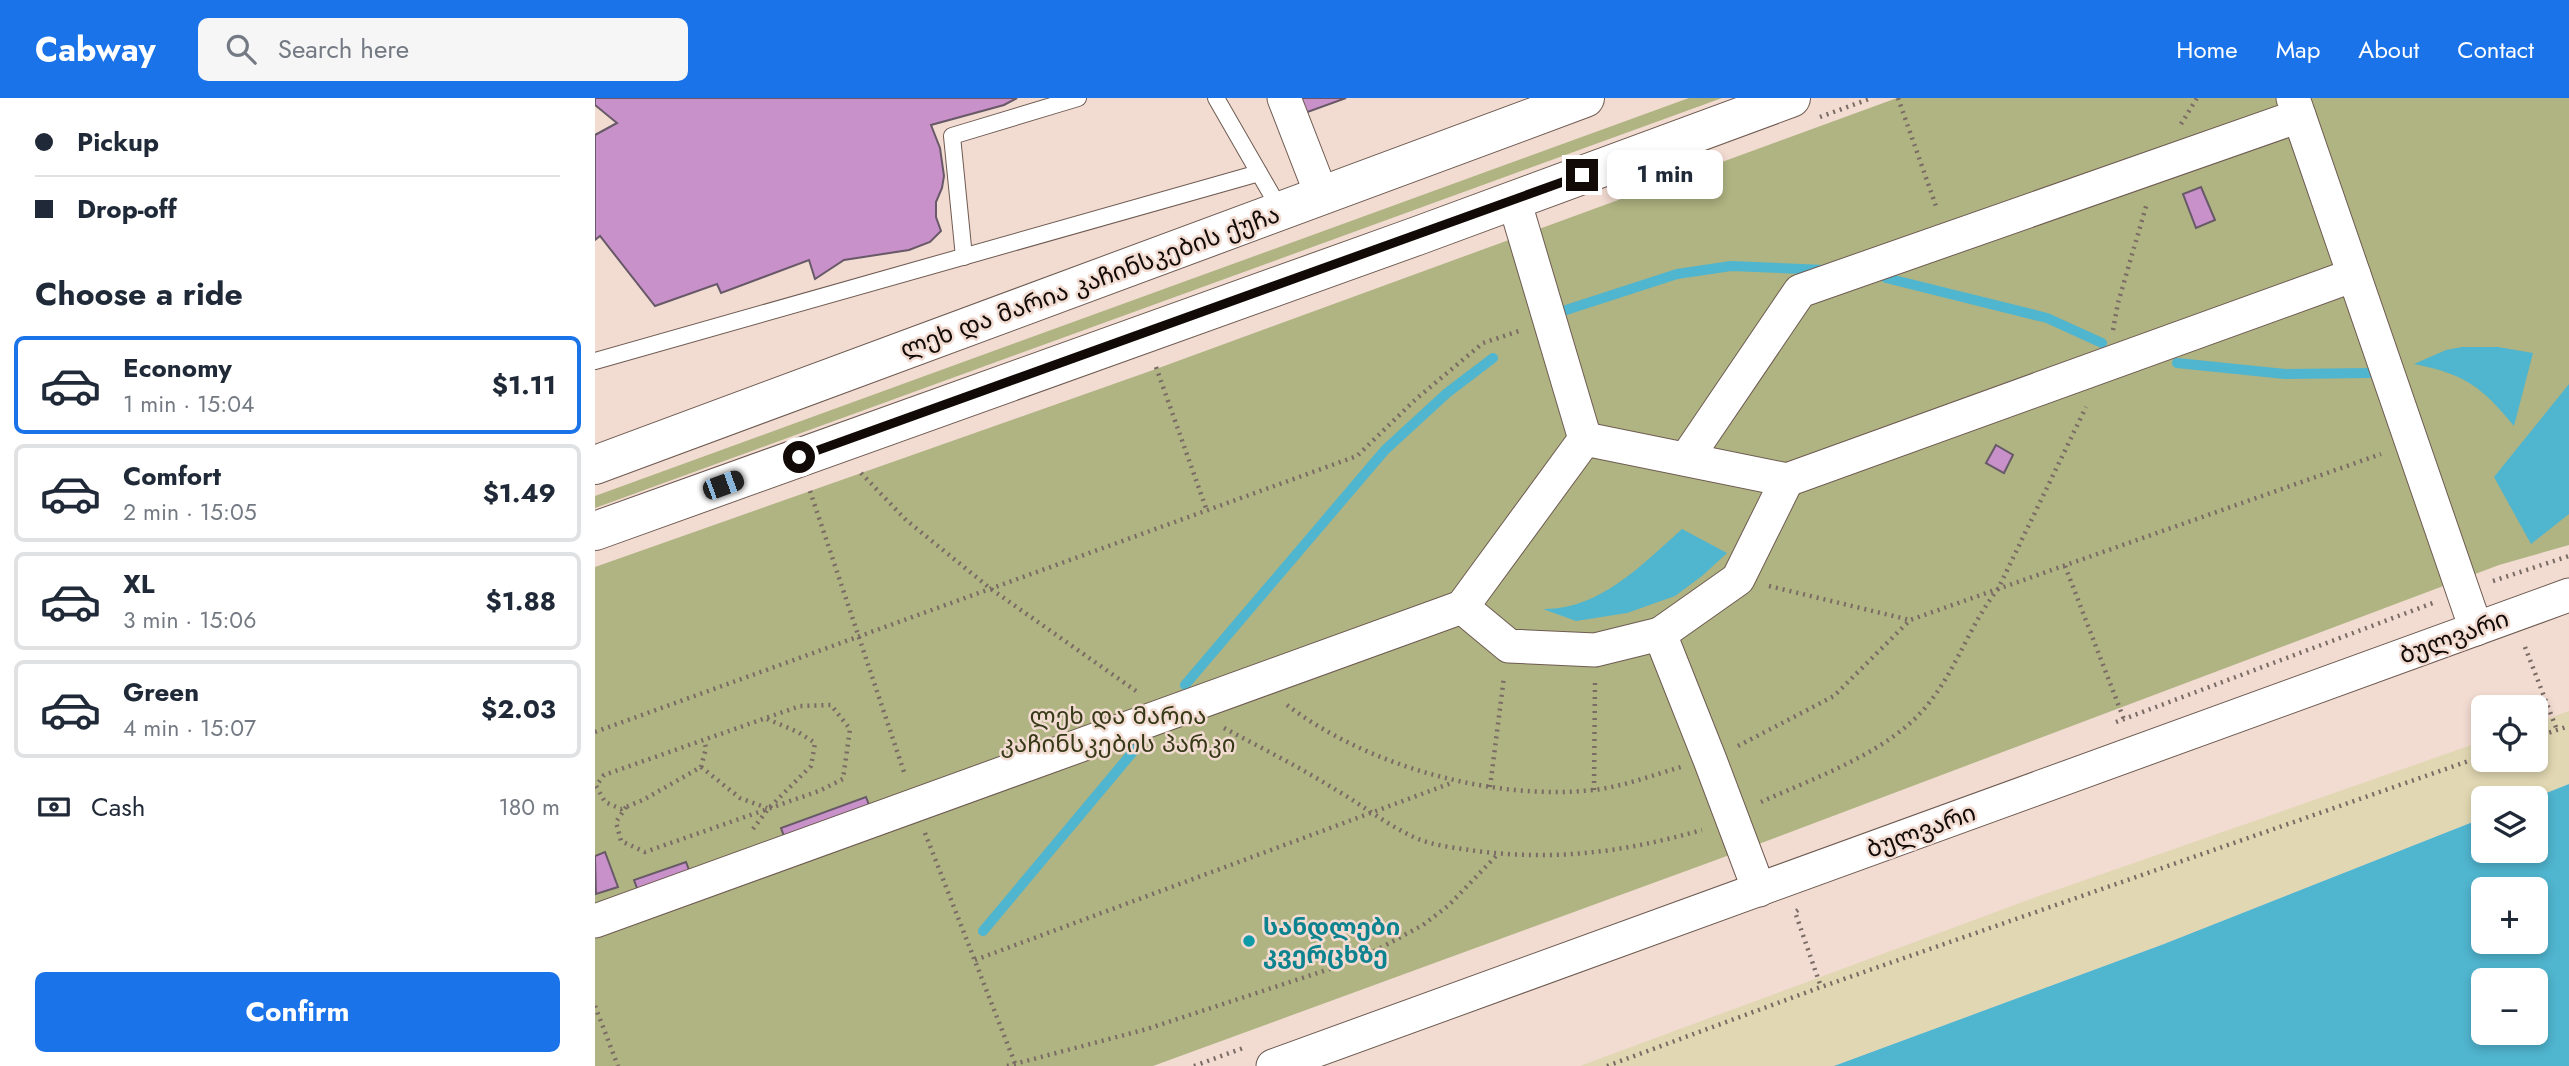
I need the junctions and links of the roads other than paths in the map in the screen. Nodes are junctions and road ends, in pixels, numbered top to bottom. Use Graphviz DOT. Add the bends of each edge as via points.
graph roads {
  1 [pos="1078,98"];
  2 [pos="1216,98"];
  3 [pos="1284,98"];
  4 [pos="1585,98"];
  5 [pos="1791,98"];
  6 [pos="2296,107"];
  7 [pos="1259,173"];
  8 [pos="1322,196"];
  9 [pos="1514,200"];
  10 [pos="1281,211"];
  11 [pos="964,257"];
  12 [pos="2354,275"];
  13 [pos="595,361"];
  14 [pos="1585,439"];
  15 [pos="1686,459"];
  16 [pos="595,466"];
  17 [pos="1787,480"];
  18 [pos="595,531"];
  19 [pos="2569,595"];
  20 [pos="1462,607"];
  21 [pos="2476,629"];
  22 [pos="1660,634"];
  23 [pos="1759,890"];
  24 [pos="595,921"];
  25 [pos="1273,1066"];
  1 -- 11 [label="lane" via="952,136"];
  2 -- 7 [label="lane"];
  3 -- 8 [label="street"];
  4 -- 8 [label="main road, ლეხ და მარია კაჩინსკების ქუჩა"];
  5 -- 9 [label="main road"];
  6 -- 12 [label="street"];
  6 -- 15 [label="street" via="1948,240 1800,291"];
  7 -- 10 [label="lane"];
  7 -- 11 [label="lane"];
  8 -- 10 [label="main road, ლეხ და მარია კაჩინსკების ქუჩა"];
  9 -- 14 [label="street"];
  9 -- 18 [label="main road"];
  10 -- 16 [label="main road, ლეხ და მარია კაჩინსკების ქუჩა"];
  11 -- 13 [label="lane"];
  12 -- 17 [label="street"];
  12 -- 21 [label="street"];
  14 -- 15 [label="street"];
  14 -- 20 [label="street"];
  15 -- 17 [label="street"];
  17 -- 22 [label="street" via="1738,579"];
  19 -- 21 [label="street, ბულვარი"];
  20 -- 22 [label="street" via="1509,646 1595,650"];
  20 -- 24 [label="street"];
  21 -- 23 [label="street, ბულვარი"];
  22 -- 23 [label="street"];
  23 -- 25 [label="street, ბულვარი"];
}
